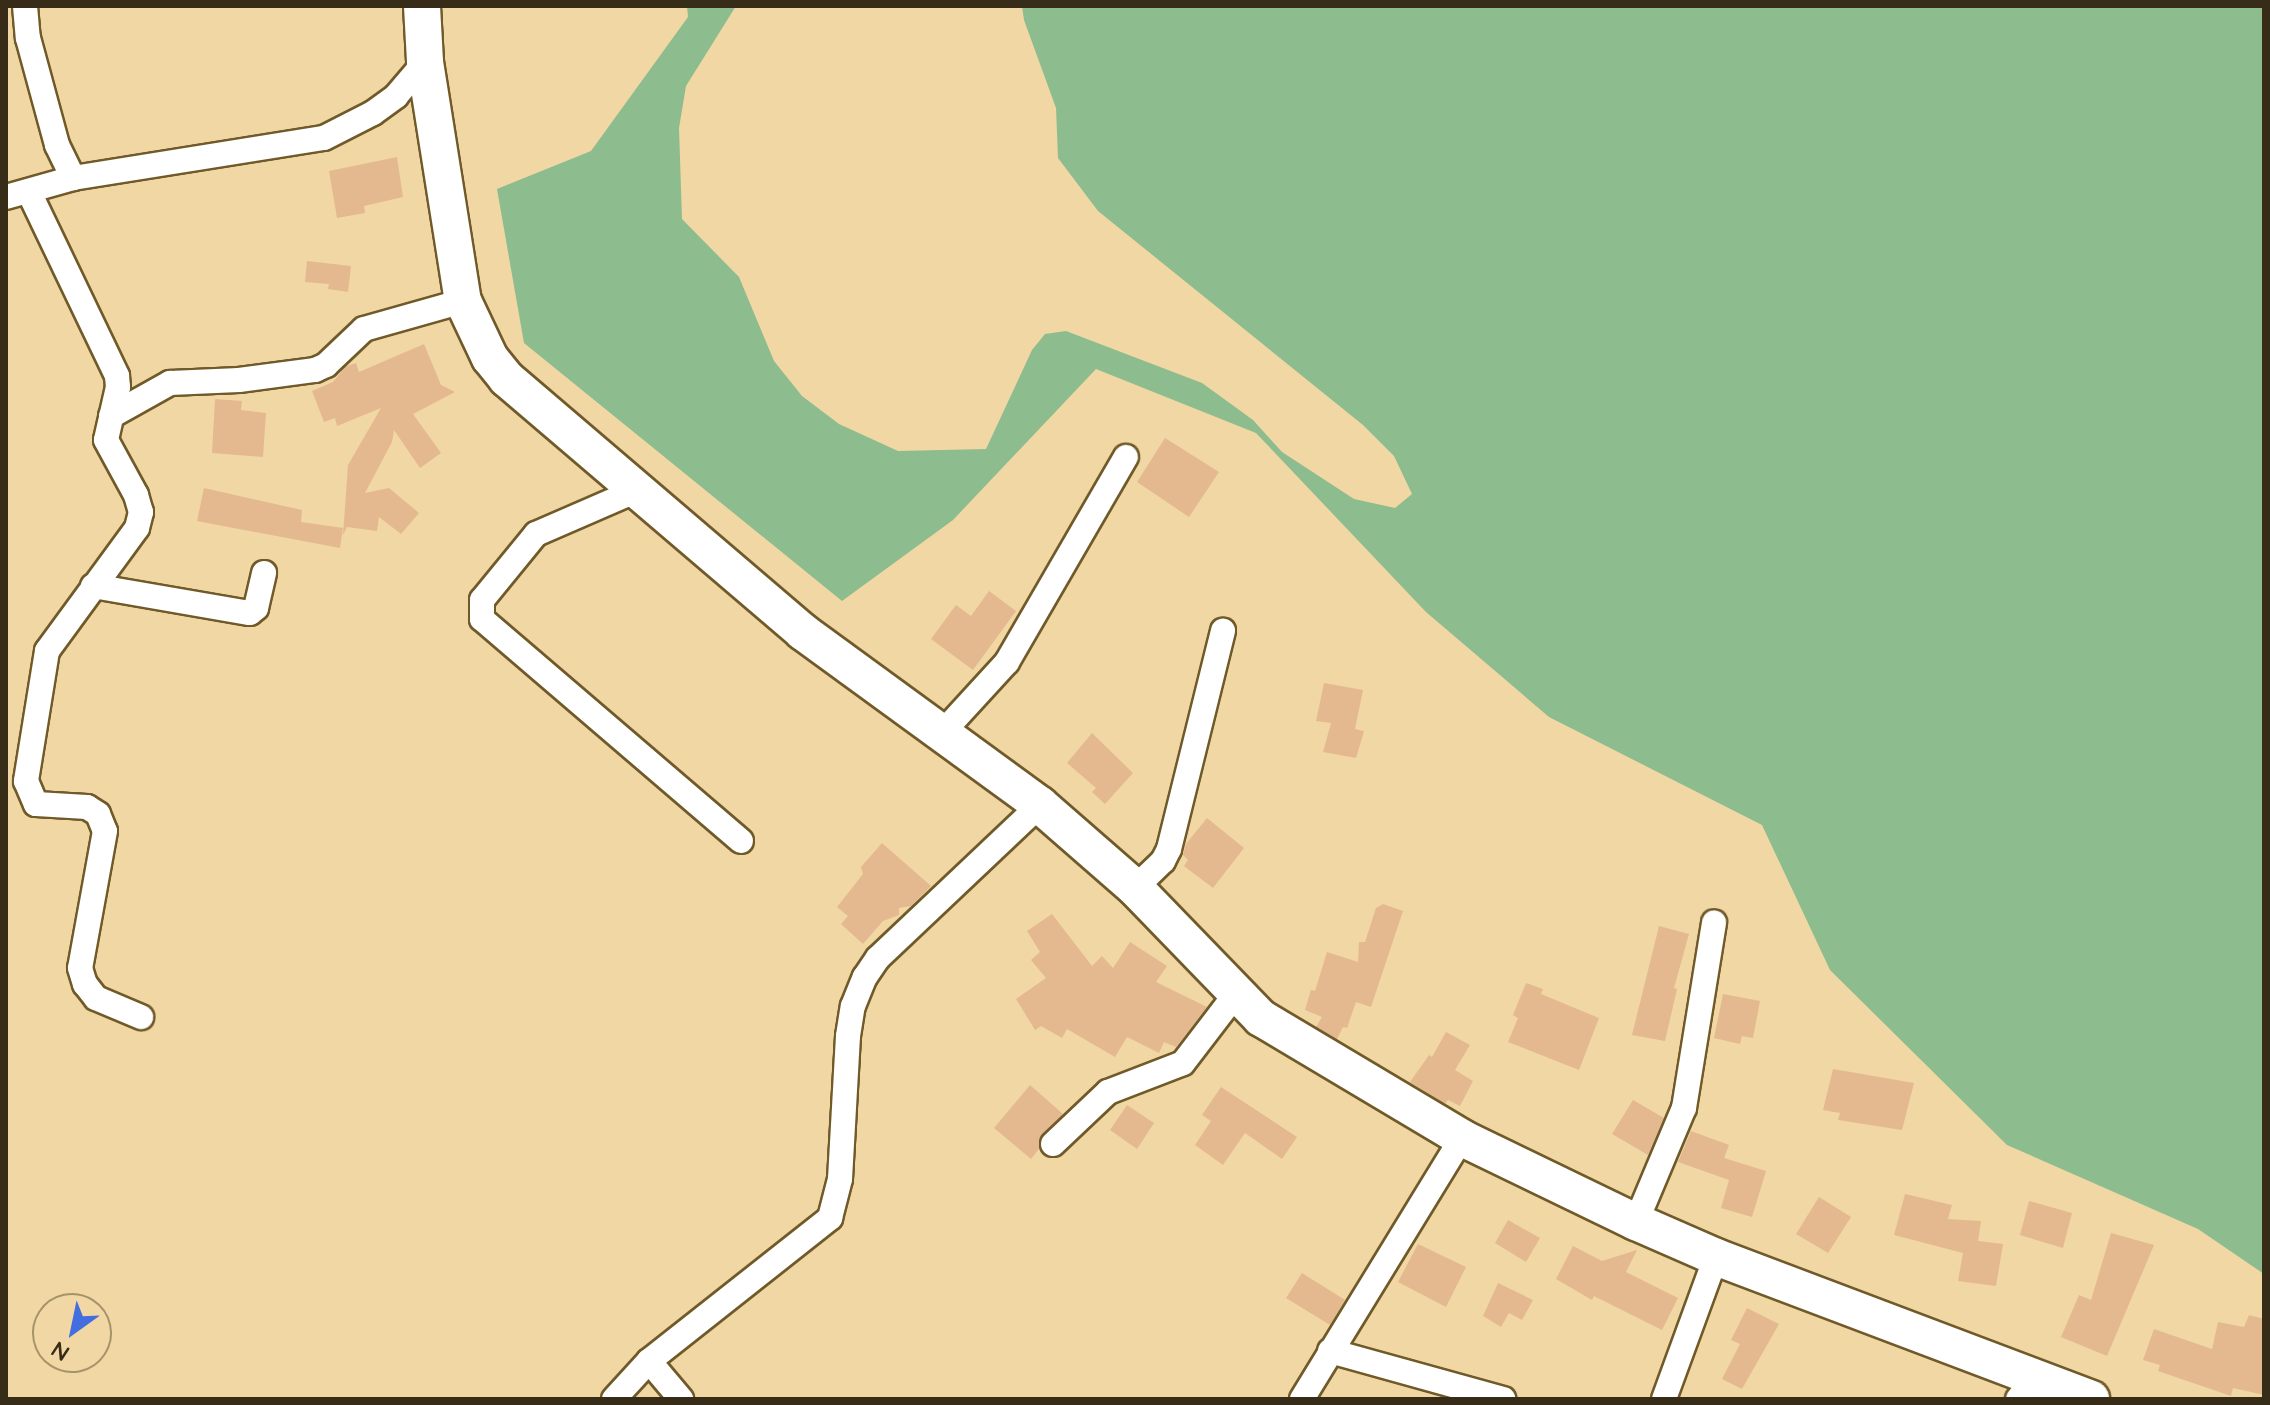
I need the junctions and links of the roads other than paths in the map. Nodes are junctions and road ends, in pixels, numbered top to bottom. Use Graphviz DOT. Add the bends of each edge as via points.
graph roads {
  1 [pos="25,6"];
  2 [pos="422,6"];
  3 [pos="425,62"];
  4 [pos="73,178"];
  5 [pos="18,195"];
  6 [pos="463,301"];
  7 [pos="111,416"];
  8 [pos="1126,457"];
  9 [pos="635,491"];
  10 [pos="264,573"];
  11 [pos="93,586"];
  12 [pos="1223,631"];
  13 [pos="942,733"];
  14 [pos="17,792"];
  15 [pos="1040,805"];
  16 [pos="741,841"];
  17 [pos="1135,888"];
  18 [pos="1714,922"];
  19 [pos="1235,995"];
  20 [pos="141,1017"];
  21 [pos="1462,1138"];
  22 [pos="1053,1144"];
  23 [pos="1636,1222"];
  24 [pos="1716,1257"];
  25 [pos="1330,1351"];
  26 [pos="649,1361"];
  27 [pos="2026,1389"];
  28 [pos="614,1399"];
  29 [pos="681,1399"];
  30 [pos="1302,1399"];
  31 [pos="1503,1399"];
  32 [pos="1664,1399"];
  33 [pos="2091,1399"];
  1 -- 4 [label="street" via="28,38 57,145"];
  2 -- 3 [label="main road"];
  3 -- 4 [label="street" via="396,96 324,138"];
  3 -- 6 [label="main road"];
  4 -- 5 [label="street"];
  5 -- 7 [label="street" via="117,376"];
  6 -- 7 [label="street" via="364,329 315,370 170,383"];
  6 -- 9 [label="main road" via="490,358 507,379"];
  7 -- 11 [label="street" via="106,440 141,512 137,528"];
  8 -- 13 [label="street" via="1007,662"];
  9 -- 13 [label="main road" via="803,632"];
  9 -- 16 [label="street" via="536,534 482,600 482,619"];
  10 -- 11 [label="street" via="256,608 240,613"];
  11 -- 14 [label="street" via="47,651 26,781"];
  12 -- 17 [label="street" via="1169,849"];
  13 -- 15 [label="main road"];
  14 -- 20 [label="street" via="36,804 87,807 98,814 105,831 80,968 96,998"];
  15 -- 17 [label="main road"];
  15 -- 26 [label="street" via="878,958 865,977 848,1036 840,1179 830,1218"];
  17 -- 19 [label="main road"];
  18 -- 23 [label="street" via="1684,1108"];
  19 -- 21 [label="main road" via="1295,1041"];
  19 -- 22 [label="street" via="1183,1063 1108,1092"];
  21 -- 23 [label="main road"];
  21 -- 25 [label="street"];
  23 -- 24 [label="main road"];
  24 -- 27 [label="main road"];
  24 -- 32 [label="street"];
  25 -- 30 [label="street"];
  25 -- 31 [label="street"];
  26 -- 28 [label="street"];
  26 -- 29 [label="street"];
  27 -- 33 [label="main road"];
}
